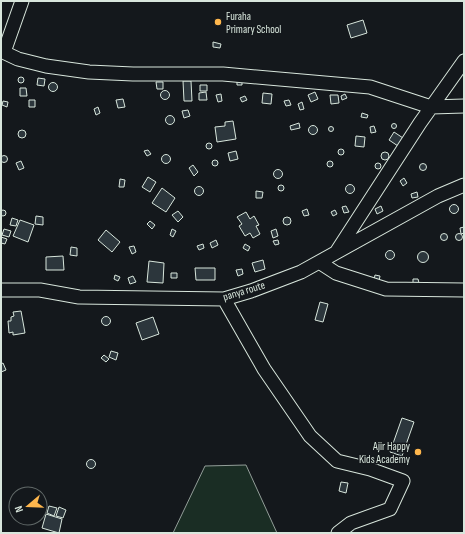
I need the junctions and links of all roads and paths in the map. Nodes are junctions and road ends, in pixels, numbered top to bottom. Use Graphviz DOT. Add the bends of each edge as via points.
graph roads {
  1 [pos="22,1"];
  2 [pos="3,52"];
  3 [pos="464,61"];
  4 [pos="464,106"];
  5 [pos="431,107"];
  6 [pos="464,185"];
  7 [pos="336,252"];
  8 [pos="319,262"];
  9 [pos="1,290"];
  10 [pos="464,290"];
  11 [pos="224,299"];
  12 [pos="338,533"];
  1 -- 2 [label="street"];
  2 -- 5 [label="street" via="18,59 46,66 89,72 223,74 370,87"];
  3 -- 5 [label="street"];
  4 -- 5 [label="street"];
  5 -- 7 [label="street"];
  6 -- 7 [label="street, panya route" via="438,196"];
  7 -- 8 [label="street, panya route"];
  8 -- 10 [label="street" via="336,273 386,289"];
  8 -- 11 [label="street, panya route" via="300,272"];
  9 -- 11 [label="street, panya route" via="40,290 79,297"];
  11 -- 12 [label="street" via="264,369 310,436 337,461 403,481 390,509 351,523"];
}
